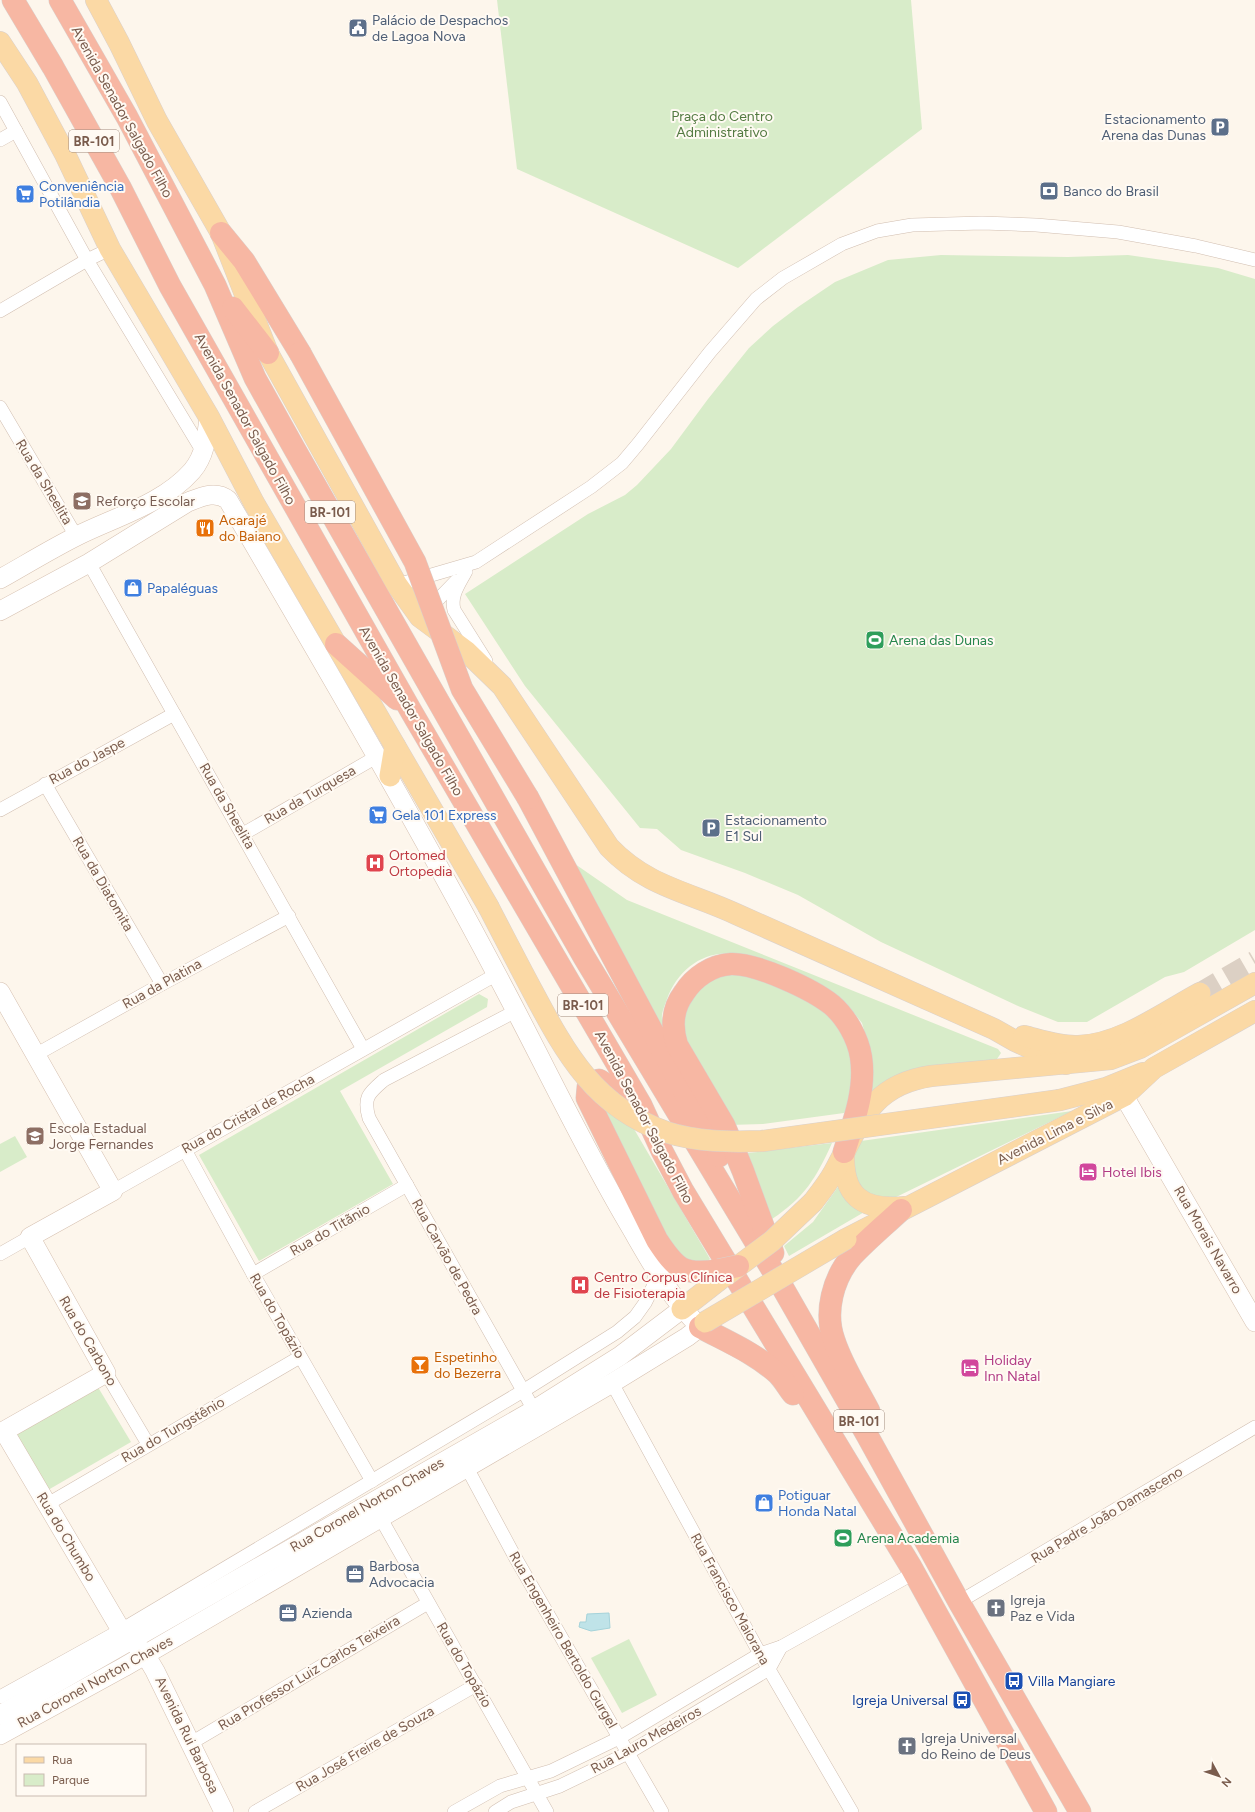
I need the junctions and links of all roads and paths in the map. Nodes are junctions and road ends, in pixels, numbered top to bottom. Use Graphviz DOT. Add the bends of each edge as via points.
graph roads {
  1 [pos="13,0"];
  2 [pos="60,0"];
  3 [pos="96,0"];
  4 [pos="0,42"];
  5 [pos="0,102"];
  6 [pos="16,131"];
  7 [pos="0,140"];
  8 [pos="221,233"];
  9 [pos="110,249"];
  10 [pos="87,260"];
  11 [pos="1255,260"];
  12 [pos="215,285"];
  13 [pos="0,311"];
  14 [pos="268,353"];
  15 [pos="0,407"];
  16 [pos="209,417"];
  17 [pos="203,452"];
  18 [pos="76,536"];
  19 [pos="476,562"];
  20 [pos="89,563"];
  21 [pos="466,571"];
  22 [pos="0,579"];
  23 [pos="397,585"];
  24 [pos="0,611"];
  25 [pos="420,617"];
  26 [pos="336,644"];
  27 [pos="502,686"];
  28 [pos="411,712"];
  29 [pos="174,714"];
  30 [pos="386,751"];
  31 [pos="390,776"];
  32 [pos="45,784"];
  33 [pos="0,810"];
  34 [pos="243,834"];
  35 [pos="289,916"];
  36 [pos="496,974"];
  37 [pos="1255,983"];
  38 [pos="162,984"];
  39 [pos="0,992"];
  40 [pos="1200,993"];
  41 [pos="516,1011"];
  42 [pos="1255,1011"];
  43 [pos="994,1029"];
  44 [pos="363,1049"];
  45 [pos="37,1054"];
  46 [pos="1066,1064"];
  47 [pos="1154,1068"];
  48 [pos="1124,1096"];
  49 [pos="641,1105"];
  50 [pos="185,1150"];
  51 [pos="844,1152"];
  52 [pos="407,1185"];
  53 [pos="113,1191"];
  54 [pos="905,1208"];
  55 [pos="30,1237"];
  56 [pos="0,1254"];
  57 [pos="654,1268"];
  58 [pos="727,1271"];
  59 [pos="253,1274"];
  60 [pos="776,1276"];
  61 [pos="791,1305"];
  62 [pos="682,1309"];
  63 [pos="1255,1322"];
  64 [pos="702,1324"];
  65 [pos="300,1357"];
  66 [pos="106,1373"];
  67 [pos="612,1383"];
  68 [pos="523,1390"];
  69 [pos="534,1410"];
  70 [pos="1255,1427"];
  71 [pos="2,1432"];
  72 [pos="148,1444"];
  73 [pos="466,1466"];
  74 [pos="372,1481"];
  75 [pos="46,1505"];
  76 [pos="380,1517"];
  77 [pos="940,1568"];
  78 [pos="912,1570"];
  79 [pos="959,1602"];
  80 [pos="428,1603"];
  81 [pos="127,1635"];
  82 [pos="781,1647"];
  83 [pos="145,1654"];
  84 [pos="760,1654"];
  85 [pos="769,1669"];
  86 [pos="476,1685"];
  87 [pos="0,1697"];
  88 [pos="0,1715"];
  89 [pos="0,1735"];
  90 [pos="619,1738"];
  91 [pos="191,1743"];
  92 [pos="628,1753"];
  93 [pos="528,1778"];
  94 [pos="537,1793"];
  95 [pos="224,1812"];
  96 [pos="254,1812"];
  97 [pos="454,1812"];
  98 [pos="495,1812"];
  99 [pos="547,1812"];
  100 [pos="662,1812"];
  101 [pos="852,1812"];
  102 [pos="1046,1812"];
  103 [pos="1080,1812"];
  1 -- 28 [label="highway, Avenida Senador Salgado Filho / BR-101" via="68,93 120,187 170,286"];
  2 -- 12 [label="highway, Avenida Senador Salgado Filho / BR-101" via="127,117"];
  3 -- 8 [label="main road, Avenida Senador Salgado Filho" via="157,121"];
  4 -- 9 [label="main road" via="27,83 65,154"];
  5 -- 6 [label="street"];
  6 -- 7 [label="street"];
  6 -- 10 [label="street"];
  8 -- 14 [label="main road, Avenida Senador Salgado Filho"];
  8 -- 60 [label="highway, bridge" via="244,261 300,353 415,562 462,689 528,798 716,1146 726,1174"];
  9 -- 10 [label="street"];
  9 -- 16 [label="main road"];
  10 -- 13 [label="street"];
  10 -- 17 [label="street"];
  11 -- 19 [label="street" via="1118,232 1036,225 912,225 877,231 842,244 783,278 756,299 710,352 622,463 555,512"];
  12 -- 14 [label="highway"];
  12 -- 60 [label="highway, Avenida Senador Salgado Filho / BR-101" via="255,378 298,455 584,957"];
  14 -- 23 [label="main road, Avenida Senador Salgado Filho"];
  15 -- 18 [label="street, Rua da Sheelita"];
  16 -- 17 [label="main road"];
  16 -- 26 [label="main road" via="254,503"];
  17 -- 18 [label="main road" via="192,471 168,491 149,503"];
  18 -- 22 [label="main road"];
  19 -- 21 [label="street"];
  19 -- 23 [label="street"];
  20 -- 24 [label="main road"];
  20 -- 29 [label="street, Rua da Sheelita"];
  20 -- 30 [label="main road" via="188,502 201,497 222,495 228,500"];
  21 -- 25 [label="street"];
  21 -- 27 [label="street" via="453,596 454,610"];
  23 -- 25 [label="main road, Avenida Senador Salgado Filho"];
  25 -- 27 [label="main road, Avenida Senador Salgado Filho" via="467,652"];
  26 -- 28 [label="highway"];
  26 -- 30 [label="main road"];
  27 -- 43 [label="main road, Avenida Senador Salgado Filho" via="598,832 622,860 636,871 656,883 722,907"];
  28 -- 49 [label="highway, Avenida Senador Salgado Filho / BR-101"];
  29 -- 32 [label="street, Rua do Jaspe"];
  29 -- 34 [label="street, Rua da Sheelita"];
  30 -- 31 [label="main road"];
  30 -- 34 [label="street, Rua da Turquesa"];
  30 -- 47 [label="main road, bridge" via="488,906 560,1042 575,1065 614,1103 638,1120 666,1132 724,1142 762,1141 1060,1100 1106,1088"];
  31 -- 36 [label="main road"];
  32 -- 33 [label="street, Rua do Jaspe"];
  32 -- 38 [label="street, Rua da Diatomita"];
  34 -- 35 [label="street, Rua da Sheelita"];
  35 -- 38 [label="street, Rua da Platina"];
  35 -- 44 [label="street, Rua da Sheelita"];
  36 -- 41 [label="main road"];
  36 -- 44 [label="street, Rua do Cristal de Rocha"];
  37 -- 46 [label="main road" via="1140,1048 1111,1058"];
  38 -- 45 [label="street, Rua da Platina"];
  39 -- 45 [label="main road"];
  40 -- 43 [label="main road" via="1123,1035 1103,1042 1077,1046"];
  41 -- 52 [label="street, Rua Carvão de Pedra" via="397,1072 372,1091 366,1102 368,1118"];
  41 -- 57 [label="main road" via="599,1173"];
  42 -- 47 [label="main road, Avenida Lima e Silva"];
  43 -- 46 [label="main road"];
  44 -- 50 [label="street, Rua do Cristal de Rocha"];
  45 -- 53 [label="main road"];
  46 -- 51 [label="main road" via="913,1078 881,1096 855,1131"];
  47 -- 48 [label="main road, Avenida Lima e Silva"];
  48 -- 54 [label="main road, Avenida Lima e Silva"];
  48 -- 63 [label="main road, Rua Morais Navarro"];
  49 -- 58 [label="highway" via="599,1080 594,1080 588,1087 587,1098 657,1240 670,1260 681,1268 696,1272"];
  49 -- 78 [label="highway, Avenida Senador Salgado Filho / BR-101" via="683,1191"];
  50 -- 53 [label="street, Rua do Cristal de Rocha"];
  50 -- 59 [label="street, Rua do Topázio"];
  51 -- 54 [label="main road" via="846,1180 861,1200 880,1208"];
  51 -- 58 [label="main road, Rua Coronel Norton Chaves, bridge" via="833,1174 813,1202 783,1232"];
  51 -- 61 [label="highway" via="862,1088 858,1045 840,1013 800,987 759,969 741,965 715,967 693,981 681,996 674,1016 672,1031 676,1045 724,1125"];
  52 -- 59 [label="street, Rua do Titãnio"];
  52 -- 68 [label="street, Rua Carvão de Pedra"];
  53 -- 55 [label="main road, Rua do Cristal de Rocha"];
  54 -- 64 [label="main road, Avenida Lima e Silva, bridge" via="846,1239"];
  54 -- 77 [label="highway" via="852,1256 838,1277 831,1303 831,1327 840,1354 936,1540"];
  55 -- 56 [label="street, Rua do Cristal de Rocha"];
  55 -- 66 [label="main road, Rua do Carbono"];
  57 -- 62 [label="main road"];
  57 -- 68 [label="street, Rua Coronel Norton Chaves" via="653,1287 635,1317 617,1332"];
  58 -- 62 [label="main road, Rua Coronel Norton Chaves"];
  59 -- 65 [label="street, Rua do Topázio"];
  60 -- 61 [label="highway, Avenida Senador Salgado Filho / BR-101"];
  61 -- 77 [label="highway, Avenida Senador Salgado Filho / BR-101"];
  62 -- 64 [label="main road"];
  62 -- 69 [label="main road, Rua Coronel Norton Chaves" via="620,1356"];
  64 -- 67 [label="main road, Rua Coronel Norton Chaves" via="687,1338"];
  64 -- 78 [label="highway" via="778,1374 812,1419 897,1560"];
  65 -- 72 [label="street, Rua do Tungstênio"];
  65 -- 74 [label="street, Rua do Topázio"];
  66 -- 71 [label="main road"];
  66 -- 72 [label="street, Rua do Carbono"];
  67 -- 73 [label="main road, Rua Coronel Norton Chaves"];
  67 -- 84 [label="street, Rua Francisco Maiorana"];
  68 -- 69 [label="street, Rua Carvão de Pedra"];
  68 -- 74 [label="street, Rua Coronel Norton Chaves"];
  69 -- 81 [label="main road, Rua Coronel Norton Chaves"];
  70 -- 79 [label="street, Rua Padre João Damasceno"];
  71 -- 75 [label="main road, Rua do Chumbo"];
  72 -- 75 [label="street, Rua do Tungstênio"];
  73 -- 76 [label="main road, Rua Coronel Norton Chaves"];
  73 -- 90 [label="street, Rua Engenheiro Bertoldo Gurgel"];
  74 -- 81 [label="street, Rua Coronel Norton Chaves"];
  75 -- 81 [label="main road, Rua do Chumbo"];
  76 -- 80 [label="street, Rua do Topázio"];
  76 -- 83 [label="main road, Rua Coronel Norton Chaves"];
  77 -- 79 [label="highway, Avenida Senador Salgado Filho / BR-101"];
  78 -- 82 [label="street, Rua Lauro Medeiros"];
  78 -- 102 [label="highway, Avenida Senador Salgado Filho / BR-101"];
  79 -- 103 [label="highway, Avenida Senador Salgado Filho / BR-101"];
  80 -- 86 [label="street, Rua do Topázio"];
  80 -- 91 [label="street, Rua Professor Luiz Carlos Teixeira"];
  81 -- 83 [label="main road, Avenida Rui Barbosa"];
  81 -- 87 [label="street, Rua Coronel Norton Chaves"];
  81 -- 88 [label="main road, Rua Coronel Norton Chaves"];
  82 -- 84 [label="street, Rua Lauro Medeiros"];
  82 -- 85 [label="street"];
  83 -- 89 [label="main road, Rua Coronel Norton Chaves"];
  83 -- 91 [label="main road, Avenida Rui Barbosa"];
  84 -- 85 [label="street, Rua Francisco Maiorana"];
  84 -- 90 [label="street, Rua Lauro Medeiros"];
  85 -- 92 [label="street, Rua Lauro Medeiros"];
  85 -- 101 [label="street, Rua Francisco Maiorana"];
  86 -- 93 [label="street, Rua do Topázio"];
  86 -- 96 [label="street, Rua José Freire de Souza"];
  90 -- 92 [label="street, Rua Engenheiro Bertoldo Gurgel"];
  90 -- 93 [label="street, Rua Lauro Medeiros" via="551,1771"];
  91 -- 95 [label="main road, Avenida Rui Barbosa"];
  92 -- 94 [label="street, Rua Lauro Medeiros" via="560,1786"];
  92 -- 100 [label="street, Rua Engenheiro Bertoldo Gurgel"];
  93 -- 94 [label="street, Rua do Topázio"];
  93 -- 97 [label="street, Rua Lauro Medeiros" via="500,1786"];
  94 -- 98 [label="street, Rua Lauro Medeiros" via="511,1802"];
  94 -- 99 [label="street, Rua do Topázio"];
}
